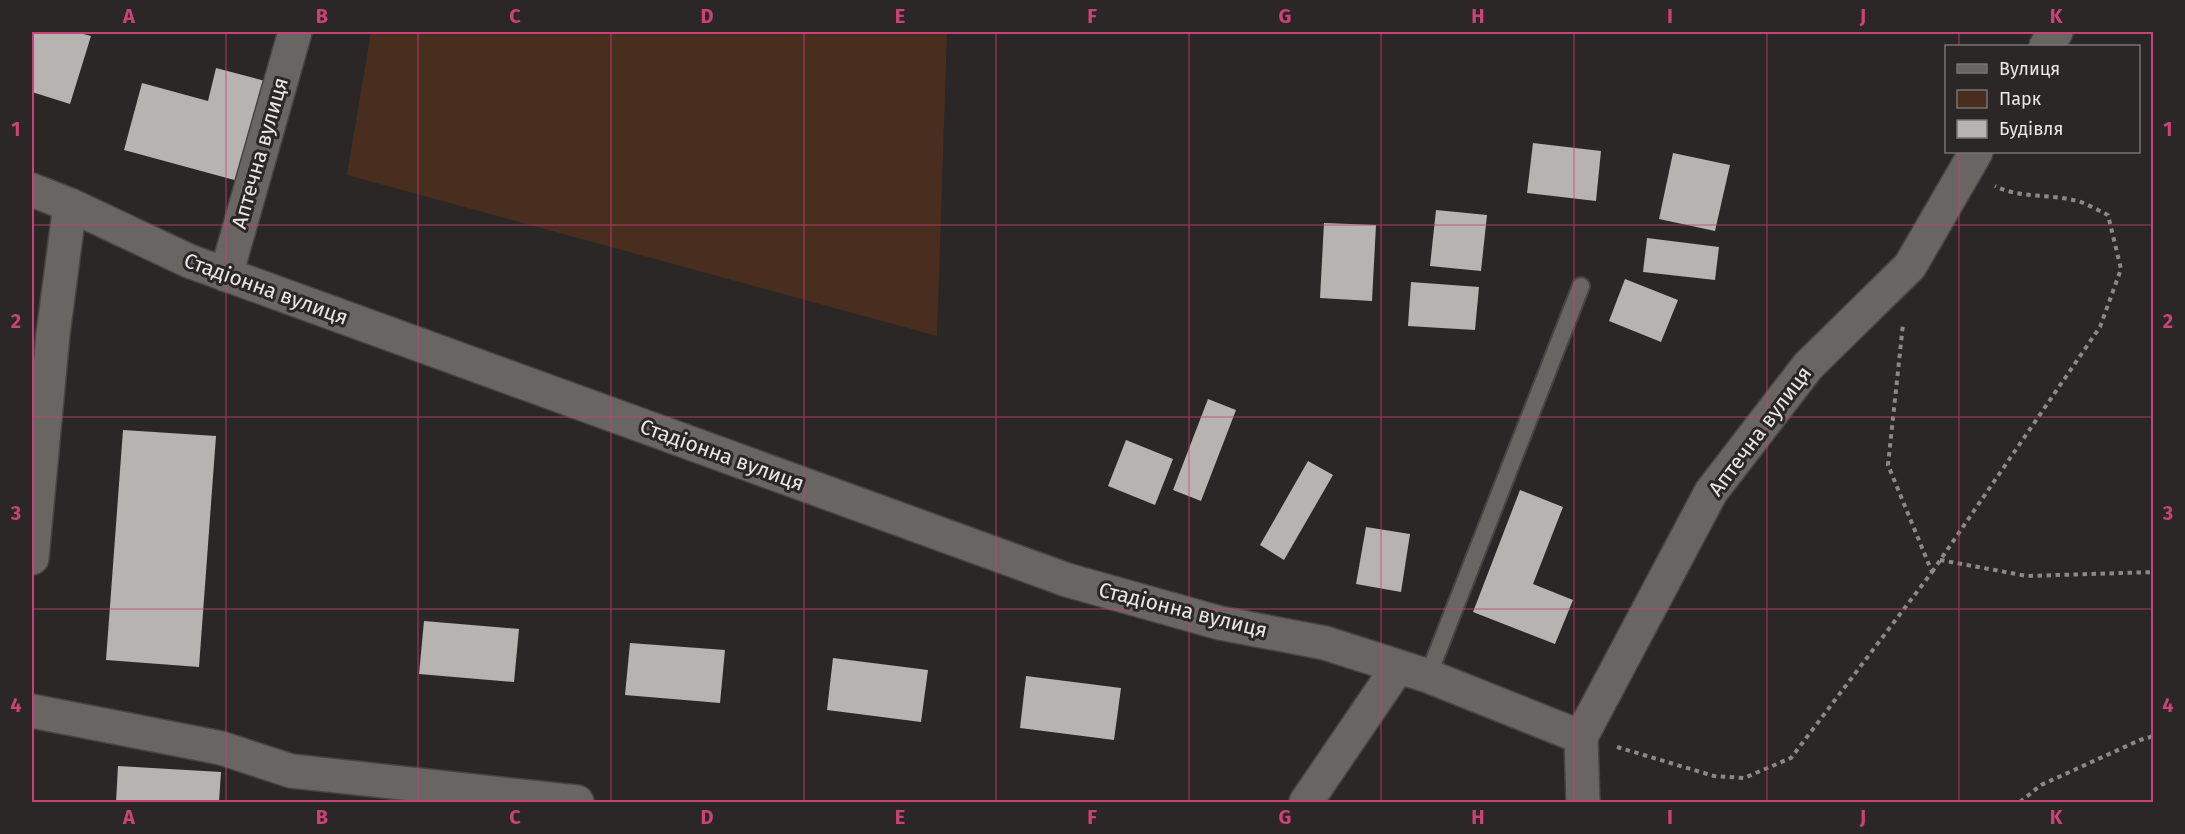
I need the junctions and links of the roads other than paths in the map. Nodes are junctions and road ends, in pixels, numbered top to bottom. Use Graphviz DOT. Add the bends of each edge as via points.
graph roads {
  1 [pos="295,32"];
  2 [pos="2056,32"];
  3 [pos="2047,45"];
  4 [pos="1972,157"];
  5 [pos="32,190"];
  6 [pos="70,205"];
  7 [pos="226,275"];
  8 [pos="1581,286"];
  9 [pos="32,558"];
  10 [pos="1413,672"];
  11 [pos="32,711"];
  12 [pos="1581,737"];
  13 [pos="577,802"];
  14 [pos="1306,802"];
  15 [pos="1583,802"];
  1 -- 7 [label="street, Аптечна вулиця"];
  2 -- 3 [label="street"];
  4 -- 12 [label="street, Аптечна вулиця" via="1910,266 1808,366 1711,492"];
  5 -- 6 [label="street, Стадіонна вулиця"];
  6 -- 7 [label="street, Стадіонна вулиця"];
  6 -- 9 [label="street" via="52,334"];
  7 -- 10 [label="street, Стадіонна вулиця" via="1067,580 1220,623 1325,644"];
  8 -- 10 [label="lane"];
  10 -- 12 [label="street, Стадіонна вулиця"];
  10 -- 14 [label="street"];
  11 -- 13 [label="street" via="221,748 291,771"];
  12 -- 15 [label="street"];
}
